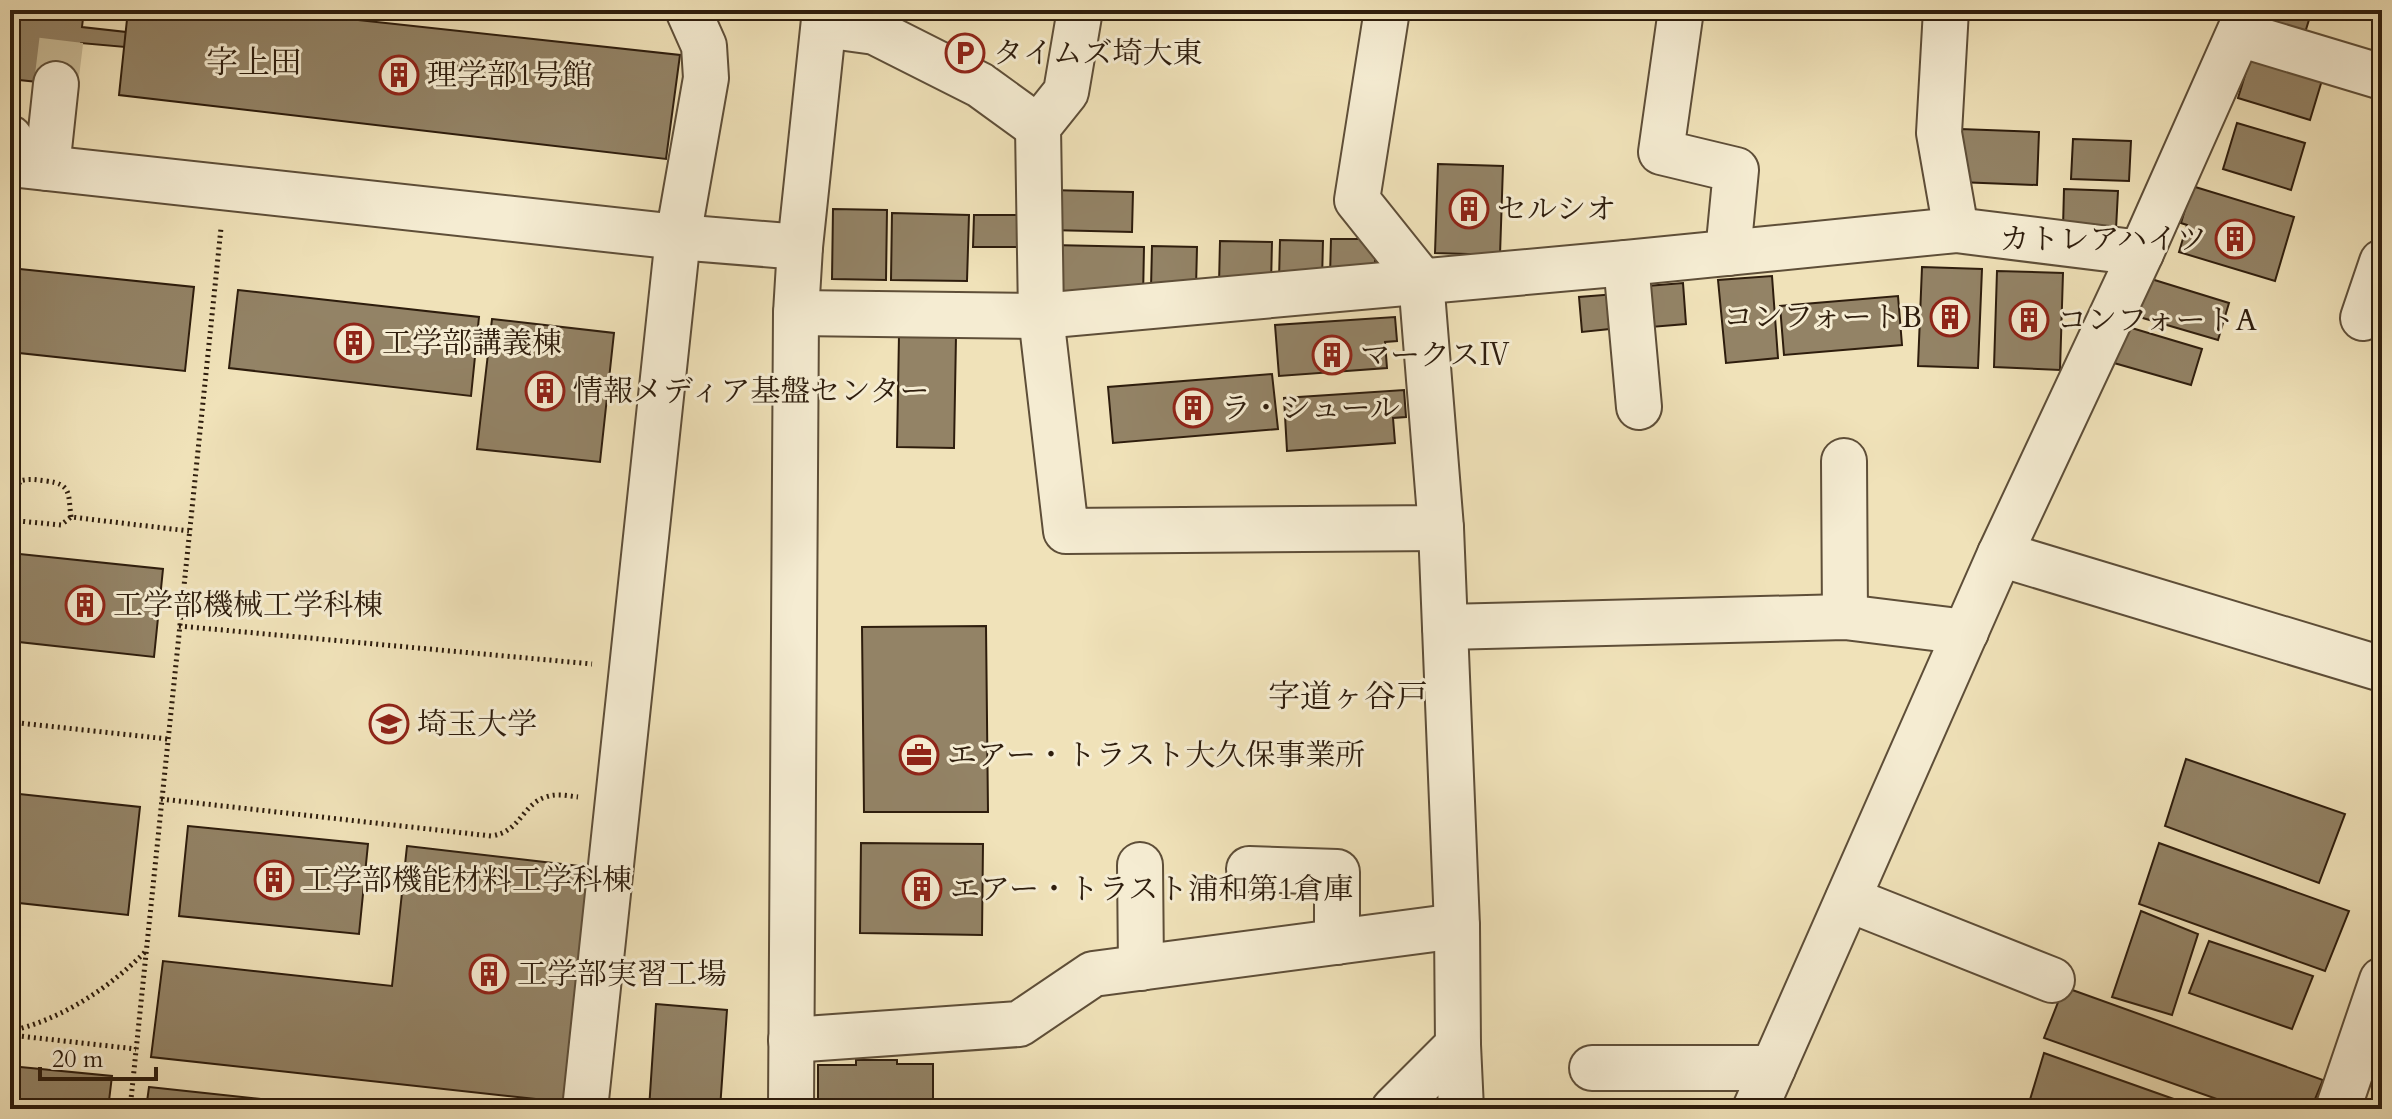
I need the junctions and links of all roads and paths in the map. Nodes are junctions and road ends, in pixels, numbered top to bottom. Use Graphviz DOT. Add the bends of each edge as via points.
graph roads {
  1 [pos="688,10"];
  2 [pos="1080,10"];
  3 [pos="1387,10"];
  4 [pos="1681,10"];
  5 [pos="1946,10"];
  6 [pos="824,17"];
  7 [pos="2244,22"];
  8 [pos="2382,77"];
  9 [pos="56,84"];
  10 [pos="1038,127"];
  11 [pos="10,138"];
  12 [pos="47,168"];
  13 [pos="225,187"];
  14 [pos="1956,230"];
  15 [pos="678,237"];
  16 [pos="800,247"];
  17 [pos="1728,253"];
  18 [pos="2141,253"];
  19 [pos="2382,262"];
  20 [pos="1626,263"];
  21 [pos="1421,280"];
  22 [pos="796,313"];
  23 [pos="1041,316"];
  24 [pos="2363,318"];
  25 [pos="1639,407"];
  26 [pos="1844,461"];
  27 [pos="71,517"];
  28 [pos="1441,528"];
  29 [pos="189,531"];
  30 [pos="2000,554"];
  31 [pos="1845,617"];
  32 [pos="179,626"];
  33 [pos="1445,627"];
  34 [pos="1966,632"];
  35 [pos="632,668"];
  36 [pos="2382,669"];
  37 [pos="10,722"];
  38 [pos="168,739"];
  39 [pos="161,799"];
  40 [pos="618,801"];
  41 [pos="1140,865"];
  42 [pos="1249,869"];
  43 [pos="1848,899"];
  44 [pos="1457,926"];
  45 [pos="1337,942"];
  46 [pos="146,951"];
  47 [pos="1141,968"];
  48 [pos="2052,980"];
  49 [pos="2382,980"];
  50 [pos="10,1033"];
  51 [pos="791,1040"];
  52 [pos="1458,1045"];
  53 [pos="136,1049"];
  54 [pos="1592,1068"];
  55 [pos="1773,1068"];
  56 [pos="130,1109"];
  57 [pos="585,1109"];
  58 [pos="791,1109"];
  59 [pos="1394,1109"];
  60 [pos="1461,1109"];
  61 [pos="1755,1109"];
  62 [pos="2338,1109"];
  1 -- 15 [label="street" via="704,46 706,78"];
  2 -- 10 [label="street" via="1066,92"];
  3 -- 21 [label="street" via="1357,200"];
  4 -- 17 [label="street" via="1661,152 1736,170"];
  5 -- 14 [label="street" via="1939,133"];
  6 -- 10 [label="street" via="875,32 980,85"];
  6 -- 16 [label="street"];
  7 -- 8 [label="street"];
  7 -- 18 [label="street"];
  9 -- 12 [label="street"];
  10 -- 23 [label="street"];
  11 -- 12 [label="street" via="10,164"];
  12 -- 13 [label="street"];
  13 -- 15 [label="street"];
  13 -- 29 [label="path"];
  14 -- 17 [label="street"];
  14 -- 18 [label="street"];
  15 -- 16 [label="street"];
  15 -- 35 [label="street"];
  16 -- 22 [label="street"];
  17 -- 20 [label="street"];
  18 -- 30 [label="street"];
  19 -- 24 [label="street"];
  20 -- 21 [label="street"];
  20 -- 25 [label="street"];
  21 -- 23 [label="street"];
  21 -- 28 [label="street"];
  22 -- 23 [label="street"];
  22 -- 51 [label="street"];
  23 -- 28 [label="street" via="1066,531"];
  26 -- 31 [label="street"];
  27 -- 27 [label="path" via="67,488 61,483 20,481 10,511 19,521 61,525"];
  27 -- 29 [label="path"];
  28 -- 33 [label="street"];
  29 -- 32 [label="path"];
  30 -- 34 [label="street"];
  30 -- 36 [label="street"];
  31 -- 33 [label="street"];
  31 -- 34 [label="street"];
  32 -- 35 [label="path"];
  32 -- 38 [label="path"];
  33 -- 44 [label="street"];
  34 -- 43 [label="street"];
  35 -- 40 [label="street"];
  37 -- 38 [label="path"];
  38 -- 39 [label="path"];
  39 -- 40 [label="path" via="491,836 505,834 543,797"];
  39 -- 46 [label="path"];
  40 -- 57 [label="street"];
  41 -- 47 [label="street"];
  42 -- 45 [label="street" via="1337,872"];
  43 -- 48 [label="street"];
  43 -- 55 [label="street"];
  44 -- 45 [label="street"];
  44 -- 52 [label="street"];
  45 -- 47 [label="street"];
  46 -- 50 [label="path" via="82,1001"];
  46 -- 53 [label="path"];
  47 -- 51 [label="street" via="1093,974 1019,1024"];
  49 -- 62 [label="street"];
  50 -- 53 [label="path"];
  51 -- 58 [label="street"];
  52 -- 59 [label="street"];
  52 -- 60 [label="street"];
  53 -- 56 [label="path"];
  54 -- 55 [label="street"];
  55 -- 61 [label="street"];
}
